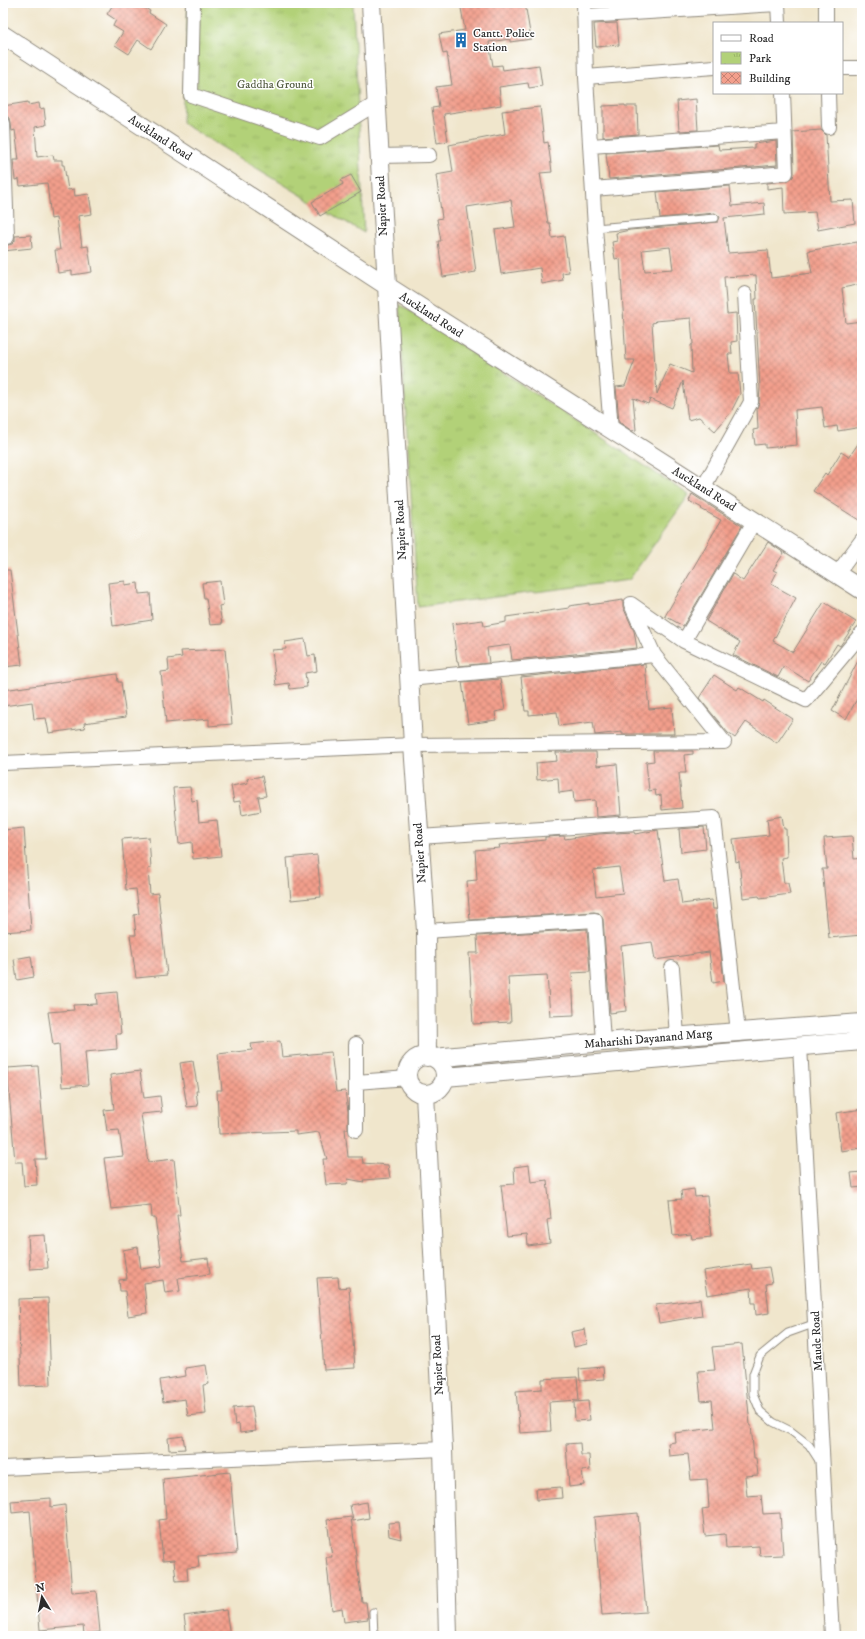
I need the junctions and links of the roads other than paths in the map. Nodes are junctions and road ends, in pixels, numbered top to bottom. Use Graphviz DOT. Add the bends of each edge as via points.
graph roads {
  1 [pos="193,3"];
  2 [pos="371,3"];
  3 [pos="826,3"];
  4 [pos="778,4"];
  5 [pos="585,10"];
  6 [pos="779,22"];
  7 [pos="826,22"];
  8 [pos="3,35"];
  9 [pos="713,67"];
  10 [pos="843,68"];
  11 [pos="862,68"];
  12 [pos="586,77"];
  13 [pos="783,94"];
  14 [pos="828,94"];
  15 [pos="376,102"];
  16 [pos="3,123"];
  17 [pos="829,126"];
  18 [pos="784,132"];
  19 [pos="591,146"];
  20 [pos="429,155"];
  21 [pos="380,156"];
  22 [pos="593,189"];
  23 [pos="715,218"];
  24 [pos="595,228"];
  25 [pos="7,237"];
  26 [pos="387,286"];
  27 [pos="745,294"];
  28 [pos="611,430"];
  29 [pos="703,488"];
  30 [pos="755,520"];
  31 [pos="862,540"];
  32 [pos="837,574"];
  33 [pos="862,590"];
  34 [pos="862,633"];
  35 [pos="684,642"];
  36 [pos="654,655"];
  37 [pos="409,679"];
  38 [pos="413,745"];
  39 [pos="3,763"];
  40 [pos="419,837"];
  41 [pos="426,931"];
  42 [pos="672,968"];
  43 [pos="862,1023"];
  44 [pos="738,1032"];
  45 [pos="678,1036"];
  46 [pos="862,1041"];
  47 [pos="603,1042"];
  48 [pos="356,1044"];
  49 [pos="800,1046"];
  50 [pos="431,1057"];
  51 [pos="445,1077"];
  52 [pos="408,1078"];
  53 [pos="356,1082"];
  54 [pos="425,1094"];
  55 [pos="356,1130"];
  56 [pos="816,1323"];
  57 [pos="443,1449"];
  58 [pos="823,1466"];
  59 [pos="3,1468"];
  60 [pos="373,1612"];
  61 [pos="374,1636"];
  62 [pos="448,1636"];
  63 [pos="832,1636"];
  1 -- 15 [label="street" via="191,95 320,138"];
  2 -- 15 [label="street, Napier Road"];
  3 -- 7 [label="street"];
  4 -- 5 [label="street"];
  4 -- 6 [label="street"];
  5 -- 12 [label="street"];
  8 -- 26 [label="street, Auckland Road"];
  9 -- 12 [label="street"];
  10 -- 11 [label="street"];
  12 -- 19 [label="street"];
  13 -- 18 [label="street"];
  14 -- 17 [label="street"];
  15 -- 21 [label="street, Napier Road"];
  16 -- 25 [label="street"];
  18 -- 19 [label="street"];
  18 -- 22 [label="street" via="786,172"];
  19 -- 22 [label="street"];
  20 -- 21 [label="street"];
  21 -- 26 [label="street, Napier Road"];
  22 -- 24 [label="street"];
  23 -- 24 [label="lane"];
  24 -- 28 [label="street"];
  26 -- 28 [label="street, Auckland Road"];
  26 -- 37 [label="street, Napier Road"];
  27 -- 29 [label="street" via="751,402"];
  28 -- 29 [label="street, Auckland Road"];
  29 -- 30 [label="street, Auckland Road"];
  30 -- 32 [label="street, Auckland Road"];
  30 -- 35 [label="street"];
  31 -- 32 [label="street"];
  32 -- 33 [label="street, Auckland Road"];
  34 -- 35 [label="street" via="806,700"];
  35 -- 36 [label="street" via="631,604"];
  36 -- 37 [label="street"];
  36 -- 38 [label="street" via="724,742"];
  37 -- 38 [label="street, Napier Road"];
  38 -- 39 [label="street"];
  38 -- 40 [label="street, Napier Road"];
  40 -- 41 [label="street, Napier Road"];
  40 -- 44 [label="street" via="714,818"];
  41 -- 47 [label="street" via="595,920"];
  41 -- 50 [label="street, Napier Road"];
  42 -- 45 [label="street"];
  43 -- 44 [label="street, Maharishi Dayanand Marg"];
  44 -- 45 [label="street, Maharishi Dayanand Marg"];
  45 -- 47 [label="street, Maharishi Dayanand Marg"];
  46 -- 49 [label="street, Maharishi Dayanand Marg"];
  47 -- 50 [label="street, Maharishi Dayanand Marg"];
  48 -- 53 [label="street"];
  49 -- 51 [label="street, Maharishi Dayanand Marg"];
  49 -- 56 [label="street, Maude Road"];
  50 -- 51 [label="street" via="440,1063"];
  50 -- 52 [label="street" via="419,1058 412,1063 408,1070"];
  51 -- 54 [label="street" via="442,1086 435,1092"];
  52 -- 53 [label="street"];
  52 -- 54 [label="street" via="417,1092"];
  53 -- 55 [label="street"];
  54 -- 57 [label="street, Napier Road"];
  56 -- 58 [label="street, Maude Road"];
  56 -- 58 [label="lane" via="788,1332 760,1356 753,1374 753,1394 760,1411 809,1445"];
  57 -- 59 [label="street"];
  57 -- 62 [label="street, Napier Road"];
  58 -- 63 [label="street, Maude Road"];
  60 -- 61 [label="lane"];
}
